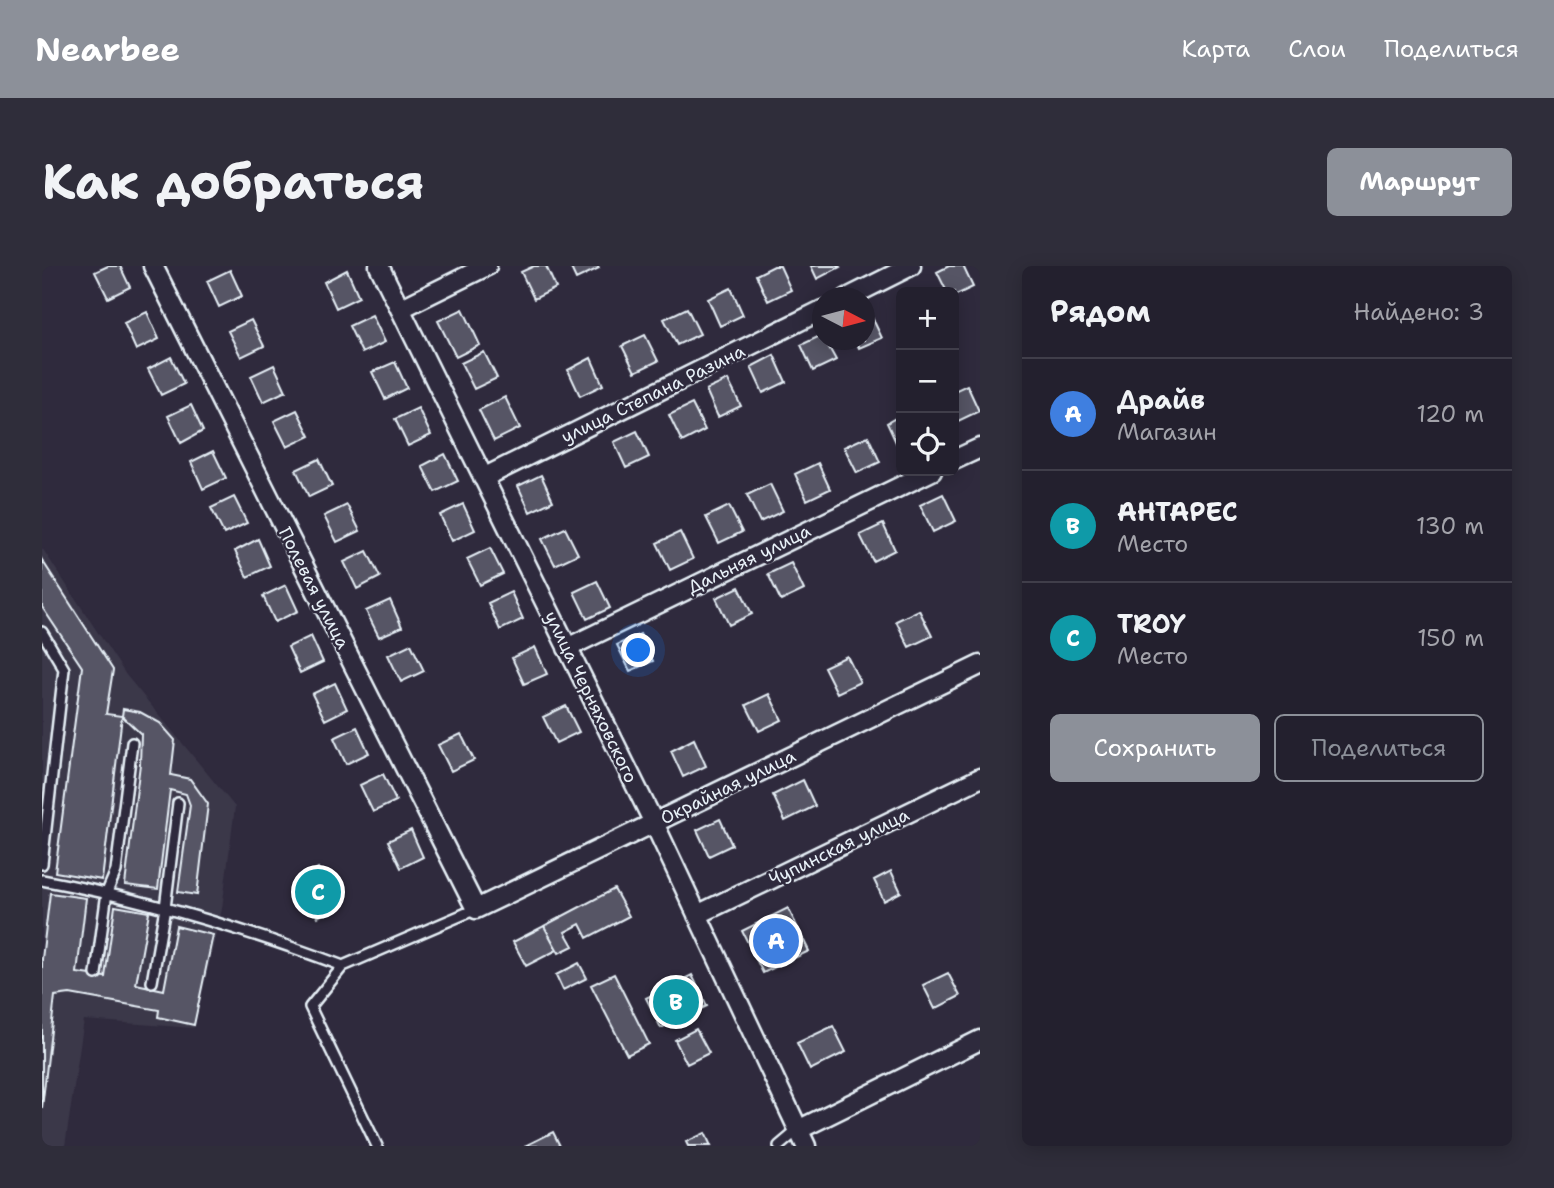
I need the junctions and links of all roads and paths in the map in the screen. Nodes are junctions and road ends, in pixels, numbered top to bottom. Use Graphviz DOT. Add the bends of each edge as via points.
graph roads {
  1 [pos="153,266"];
  2 [pos="379,266"];
  3 [pos="487,266"];
  4 [pos="911,266"];
  5 [pos="869,287"];
  6 [pos="400,309"];
  7 [pos="812,315"];
  8 [pos="980,448"];
  9 [pos="959,458"];
  10 [pos="922,476"];
  11 [pos="483,478"];
  12 [pos="42,632"];
  13 [pos="567,648"];
  14 [pos="980,665"];
  15 [pos="132,743"];
  16 [pos="980,778"];
  17 [pos="178,803"];
  18 [pos="654,823"];
  19 [pos="42,864"];
  20 [pos="42,880"];
  21 [pos="107,892"];
  22 [pos="165,908"];
  23 [pos="476,909"];
  24 [pos="697,915"];
  25 [pos="343,966"];
  26 [pos="96,974"];
  27 [pos="152,982"];
  28 [pos="980,1040"];
  29 [pos="802,1138"];
  30 [pos="377,1146"];
  31 [pos="779,1146"];
  1 -- 23 [label="street, Полевая улица"];
  2 -- 6 [label="street, улица Черняховского"];
  3 -- 6 [label="street"];
  4 -- 5 [label="street"];
  6 -- 11 [label="street, улица Черняховского"];
  7 -- 11 [label="street, улица Степана Разина"];
  8 -- 9 [label="street"];
  10 -- 13 [label="street, Дальняя улица"];
  11 -- 13 [label="street, улица Черняховского"];
  12 -- 19 [label="lane" via="64,669"];
  13 -- 18 [label="street, улица Черняховского"];
  14 -- 18 [label="street, Окрайная улица"];
  15 -- 21 [label="lane" via="116,872"];
  16 -- 24 [label="street, Чупинская улица"];
  17 -- 22 [label="lane"];
  18 -- 23 [label="street, Окрайная улица"];
  18 -- 24 [label="street, улица Черняховского"];
  20 -- 21 [label="lane"];
  21 -- 22 [label="lane"];
  21 -- 26 [label="lane"];
  22 -- 25 [label="lane"];
  22 -- 27 [label="lane"];
  23 -- 25 [label="lane"];
  24 -- 29 [label="street, улица Черняховского"];
  25 -- 30 [label="lane" via="310,1007"];
  28 -- 29 [label="street"];
  29 -- 31 [label="lane"];
}
